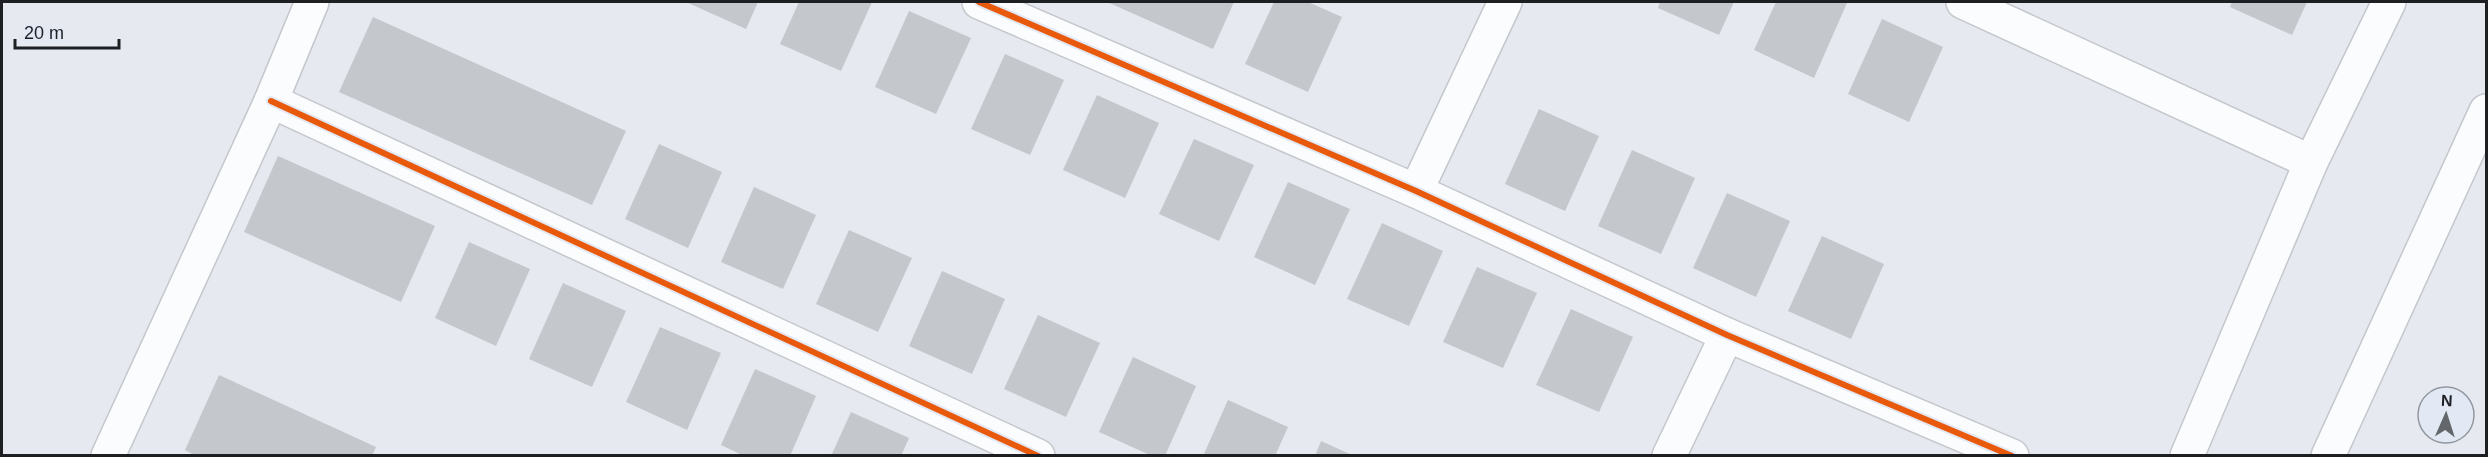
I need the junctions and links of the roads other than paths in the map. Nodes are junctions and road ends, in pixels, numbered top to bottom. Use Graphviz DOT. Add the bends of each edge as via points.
graph roads {
  1 [pos="312,2"];
  2 [pos="979,2"];
  3 [pos="1505,2"];
  4 [pos="1963,2"];
  5 [pos="2389,2"];
  6 [pos="271,101"];
  7 [pos="2487,111"];
  8 [pos="2311,162"];
  9 [pos="1416,190"];
  10 [pos="1727,335"];
  11 [pos="108,456"];
  12 [pos="1038,456"];
  13 [pos="1669,456"];
  14 [pos="2012,456"];
  15 [pos="2187,456"];
  16 [pos="2328,456"];
  1 -- 6 [label="street"];
  2 -- 9 [label="street"];
  3 -- 9 [label="street"];
  4 -- 8 [label="street"];
  5 -- 8 [label="street"];
  6 -- 11 [label="street"];
  6 -- 12 [label="street"];
  7 -- 16 [label="street"];
  8 -- 15 [label="street"];
  9 -- 10 [label="street"];
  10 -- 13 [label="street"];
  10 -- 14 [label="street"];
}
